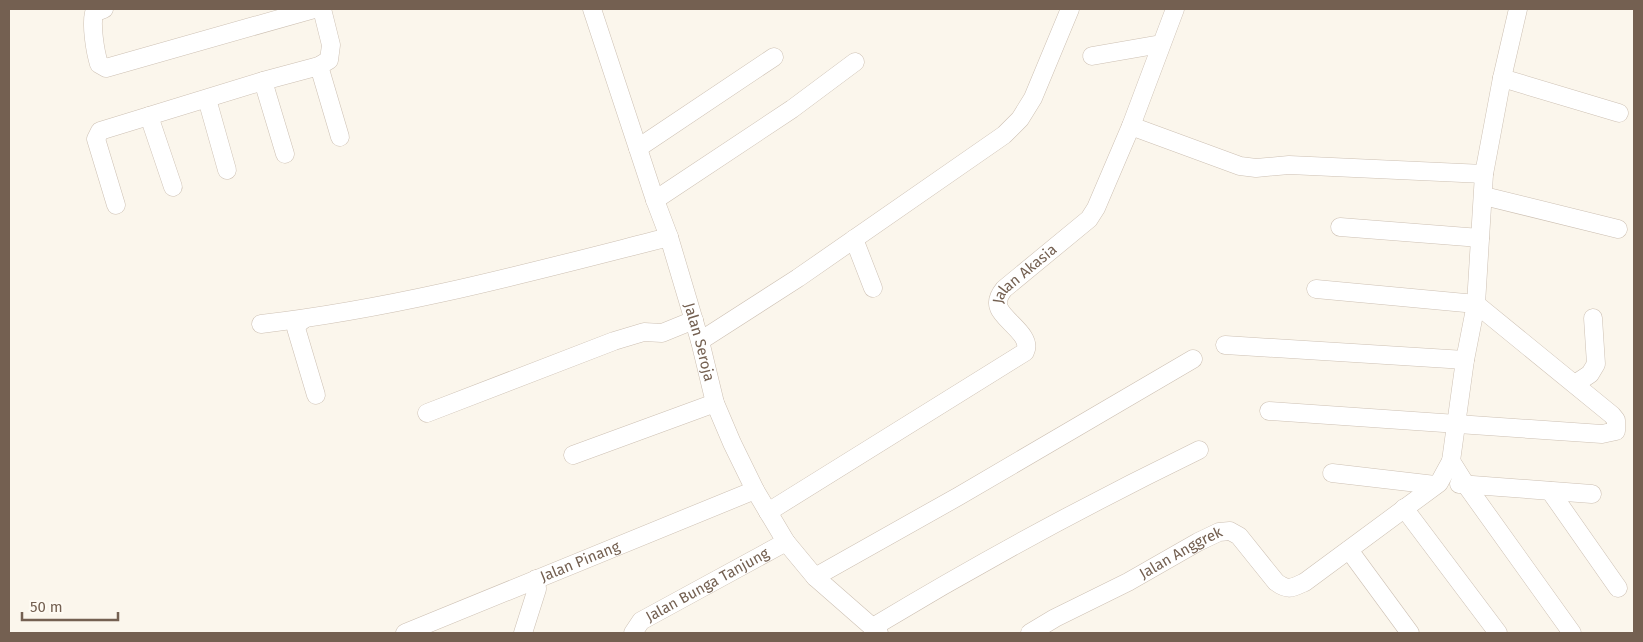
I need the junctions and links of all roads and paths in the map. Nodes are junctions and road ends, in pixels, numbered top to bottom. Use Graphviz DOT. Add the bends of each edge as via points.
graph roads {
  1 [pos="104,9"];
  2 [pos="314,9"];
  3 [pos="322,9"];
  4 [pos="1070,9"];
  5 [pos="1175,9"];
  6 [pos="1518,9"];
  7 [pos="597,11"];
  8 [pos="1162,44"];
  9 [pos="1092,56"];
  10 [pos="774,57"];
  11 [pos="855,62"];
  12 [pos="319,66"];
  13 [pos="1502,78"];
  14 [pos="263,81"];
  15 [pos="207,99"];
  16 [pos="1619,113"];
  17 [pos="149,116"];
  18 [pos="1131,126"];
  19 [pos="340,137"];
  20 [pos="638,148"];
  21 [pos="285,154"];
  22 [pos="227,170"];
  23 [pos="1484,174"];
  24 [pos="172,187"];
  25 [pos="1484,196"];
  26 [pos="656,200"];
  27 [pos="116,206"];
  28 [pos="1340,227"];
  29 [pos="1618,229"];
  30 [pos="670,237"];
  31 [pos="1480,238"];
  32 [pos="854,239"];
  33 [pos="873,288"];
  34 [pos="1316,289"];
  35 [pos="1476,304"];
  36 [pos="1593,318"];
  37 [pos="304,319"];
  38 [pos="694,320"];
  39 [pos="261,324"];
  40 [pos="700,341"];
  41 [pos="1225,345"];
  42 [pos="1193,360"];
  43 [pos="1465,360"];
  44 [pos="1575,384"];
  45 [pos="316,395"];
  46 [pos="715,403"];
  47 [pos="1269,411"];
  48 [pos="427,413"];
  49 [pos="1457,424"];
  50 [pos="1199,450"];
  51 [pos="573,455"];
  52 [pos="1452,461"];
  53 [pos="1332,473"];
  54 [pos="1437,484"];
  55 [pos="1466,485"];
  56 [pos="755,490"];
  57 [pos="1550,491"];
  58 [pos="1592,494"];
  59 [pos="1404,508"];
  60 [pos="768,512"];
  61 [pos="786,542"];
  62 [pos="1349,550"];
  63 [pos="815,577"];
  64 [pos="536,578"];
  65 [pos="1618,588"];
  66 [pos="876,630"];
  67 [pos="405,633"];
  68 [pos="523,633"];
  69 [pos="633,633"];
  70 [pos="1030,633"];
  71 [pos="1410,633"];
  72 [pos="1498,633"];
  73 [pos="1572,633"];
  1 -- 2 [label="street" via="94,13 93,23 96,56 99,64 106,68"];
  3 -- 12 [label="street" via="331,51 329,60"];
  4 -- 32 [label="street" via="1033,98 1020,118 1004,135"];
  5 -- 8 [label="street, Jalan Akasia"];
  6 -- 13 [label="street"];
  7 -- 20 [label="street, Jalan Seroja"];
  8 -- 9 [label="street"];
  8 -- 18 [label="street, Jalan Akasia"];
  10 -- 20 [label="street"];
  11 -- 26 [label="street" via="792,109"];
  12 -- 14 [label="street"];
  12 -- 19 [label="street"];
  13 -- 16 [label="street"];
  13 -- 23 [label="street"];
  14 -- 15 [label="street"];
  14 -- 21 [label="street"];
  15 -- 17 [label="street"];
  15 -- 22 [label="street"];
  17 -- 24 [label="street"];
  17 -- 27 [label="street" via="100,130 97,135"];
  18 -- 23 [label="street" via="1240,166 1289,165"];
  18 -- 60 [label="street, Jalan Akasia" via="1090,219 1004,288 999,296 999,308 1025,340 1025,352"];
  20 -- 26 [label="street, Jalan Seroja"];
  23 -- 25 [label="street"];
  25 -- 29 [label="street"];
  25 -- 31 [label="street"];
  26 -- 30 [label="street, Jalan Seroja"];
  28 -- 31 [label="street"];
  30 -- 37 [label="street" via="416,300"];
  30 -- 38 [label="street, Jalan Seroja"];
  31 -- 35 [label="street"];
  32 -- 33 [label="street"];
  32 -- 40 [label="street"];
  34 -- 35 [label="street"];
  35 -- 43 [label="street"];
  35 -- 44 [label="street"];
  36 -- 44 [label="street" via="1596,364 1590,374"];
  37 -- 39 [label="street"];
  37 -- 45 [label="street" via="296,328"];
  38 -- 40 [label="street, Jalan Seroja"];
  38 -- 48 [label="street" via="662,333 644,332 614,341"];
  40 -- 46 [label="street, Jalan Seroja"];
  41 -- 43 [label="street"];
  42 -- 63 [label="street"];
  43 -- 49 [label="street"];
  44 -- 49 [label="street" via="1615,418 1616,431 1602,434"];
  46 -- 51 [label="street"];
  46 -- 56 [label="street, Jalan Seroja"];
  47 -- 49 [label="street"];
  49 -- 52 [label="street"];
  50 -- 66 [label="street" via="950,581"];
  52 -- 54 [label="street"];
  52 -- 55 [label="street"];
  53 -- 54 [label="street"];
  54 -- 55 [label="street"];
  54 -- 59 [label="street, Jalan Anggrek"];
  55 -- 57 [label="street"];
  55 -- 73 [label="street"];
  56 -- 60 [label="street, Jalan Seroja"];
  56 -- 64 [label="street, Jalan Pinang"];
  57 -- 58 [label="street"];
  57 -- 65 [label="street"];
  59 -- 62 [label="street, Jalan Anggrek"];
  59 -- 72 [label="street"];
  60 -- 61 [label="street, Jalan Seroja"];
  61 -- 63 [label="street, Jalan Seroja"];
  61 -- 69 [label="street, Jalan Bunga Tanjung" via="642,621"];
  62 -- 70 [label="street, Jalan Anggrek" via="1305,582 1293,588 1283,588 1239,536 1230,531 1220,532"];
  62 -- 71 [label="street"];
  63 -- 66 [label="street, Jalan Seroja"];
  64 -- 67 [label="street, Jalan Pinang"];
  64 -- 68 [label="street" via="537,590"];
}
